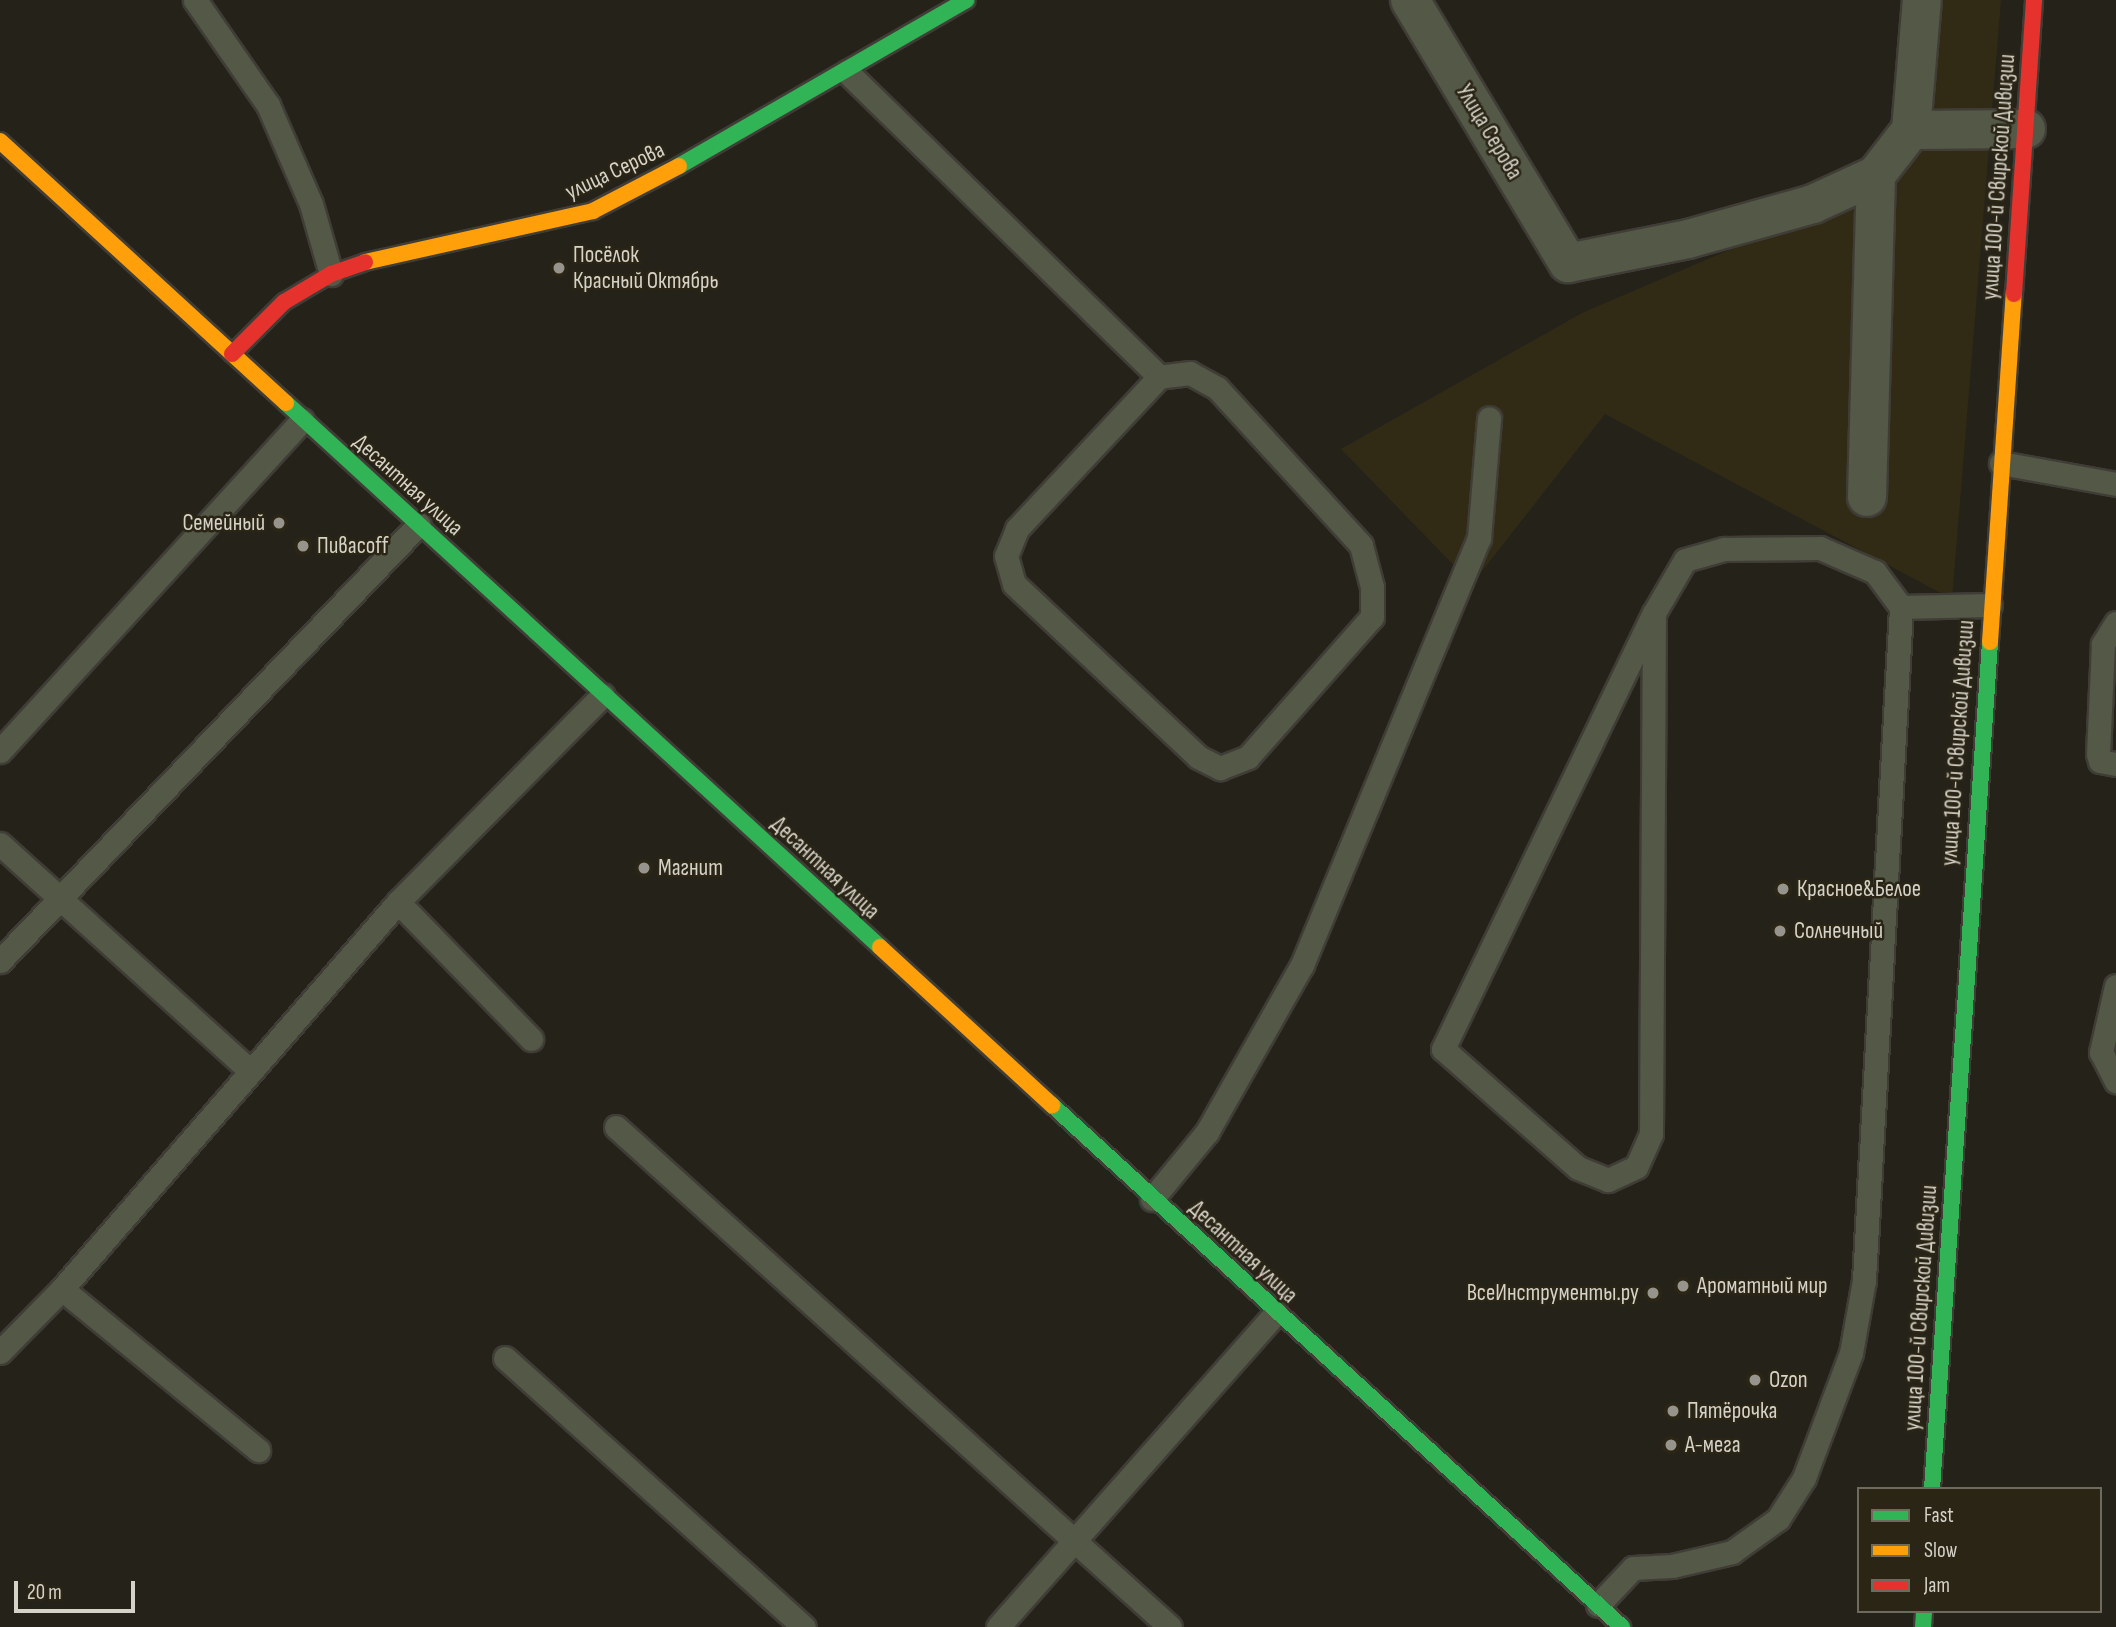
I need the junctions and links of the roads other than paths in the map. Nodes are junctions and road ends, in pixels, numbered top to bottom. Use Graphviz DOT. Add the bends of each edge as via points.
graph roads {
  1 [pos="195,0"];
  2 [pos="966,0"];
  3 [pos="1410,0"];
  4 [pos="1922,0"];
  5 [pos="2034,0"];
  6 [pos="847,72"];
  7 [pos="2026,129"];
  8 [pos="1911,130"];
  9 [pos="0,141"];
  10 [pos="1875,175"];
  11 [pos="331,274"];
  12 [pos="232,354"];
  13 [pos="1159,377"];
  14 [pos="1489,418"];
  15 [pos="302,420"];
  16 [pos="2001,463"];
  17 [pos="2116,484"];
  18 [pos="1867,497"];
  19 [pos="418,524"];
  20 [pos="1990,605"];
  21 [pos="1901,607"];
  22 [pos="1654,613"];
  23 [pos="2116,623"];
  24 [pos="603,695"];
  25 [pos="0,751"];
  26 [pos="2116,764"];
  27 [pos="0,844"];
  28 [pos="58,899"];
  29 [pos="398,902"];
  30 [pos="0,961"];
  31 [pos="2116,986"];
  32 [pos="531,1039"];
  33 [pos="250,1071"];
  34 [pos="2116,1081"];
  35 [pos="616,1127"];
  36 [pos="1152,1199"];
  37 [pos="62,1289"];
  38 [pos="1276,1313"];
  39 [pos="0,1352"];
  40 [pos="505,1358"];
  41 [pos="258,1450"];
  42 [pos="1932,1487"];
  43 [pos="1076,1542"];
  44 [pos="1598,1605"];
  45 [pos="804,1627"];
  46 [pos="998,1627"];
  47 [pos="1170,1627"];
  48 [pos="1622,1627"];
  1 -- 11 [label="lane" via="268,104 311,204"];
  2 -- 6 [label="street, улица Серова"];
  3 -- 10 [label="street, Улица Серова" via="1568,263 1688,239 1813,204"];
  4 -- 8 [label="street"];
  5 -- 7 [label="street, улица 100-й Свирской Дивизии"];
  6 -- 11 [label="street, улица Серова" via="593,211 377,257"];
  6 -- 13 [label="lane"];
  7 -- 8 [label="street"];
  7 -- 16 [label="street, улица 100-й Свирской Дивизии"];
  8 -- 10 [label="street"];
  9 -- 12 [label="street, Десантная улица"];
  10 -- 18 [label="street"];
  11 -- 12 [label="street, улица Серова" via="284,302"];
  12 -- 15 [label="street, Десантная улица"];
  13 -- 13 [label="lane" via="1017,529 1006,556 1014,584 1198,757 1220,768 1248,757 1372,617 1372,587 1361,545 1217,388 1190,373"];
  14 -- 36 [label="lane" via="1479,538 1301,965 1207,1132"];
  15 -- 19 [label="street, Десантная улица"];
  15 -- 25 [label="lane"];
  16 -- 17 [label="lane"];
  16 -- 20 [label="street, улица 100-й Свирской Дивизии"];
  19 -- 24 [label="street, Десантная улица"];
  19 -- 28 [label="lane"];
  20 -- 21 [label="lane"];
  20 -- 42 [label="street, улица 100-й Свирской Дивизии"];
  21 -- 22 [label="lane" via="1875,572 1820,548 1724,549 1685,560"];
  21 -- 44 [label="lane" via="1864,1280 1851,1353 1804,1478 1778,1519 1732,1552 1672,1566 1633,1568"];
  22 -- 22 [label="lane" via="1443,1049 1578,1168 1608,1180 1636,1167 1651,1134"];
  23 -- 26 [label="lane" via="2103,644 2098,754 2100,761"];
  24 -- 29 [label="lane"];
  24 -- 36 [label="street, Десантная улица"];
  27 -- 28 [label="lane"];
  28 -- 30 [label="lane"];
  28 -- 33 [label="lane"];
  29 -- 32 [label="lane"];
  29 -- 33 [label="lane"];
  31 -- 34 [label="lane" via="2101,1052"];
  33 -- 37 [label="lane"];
  35 -- 43 [label="lane"];
  36 -- 38 [label="street, Десантная улица"];
  37 -- 39 [label="lane"];
  37 -- 41 [label="lane"];
  38 -- 43 [label="lane"];
  38 -- 44 [label="street, Десантная улица"];
  40 -- 45 [label="lane"];
  43 -- 46 [label="lane"];
  43 -- 47 [label="lane"];
  44 -- 48 [label="street, Десантная улица"];
}
